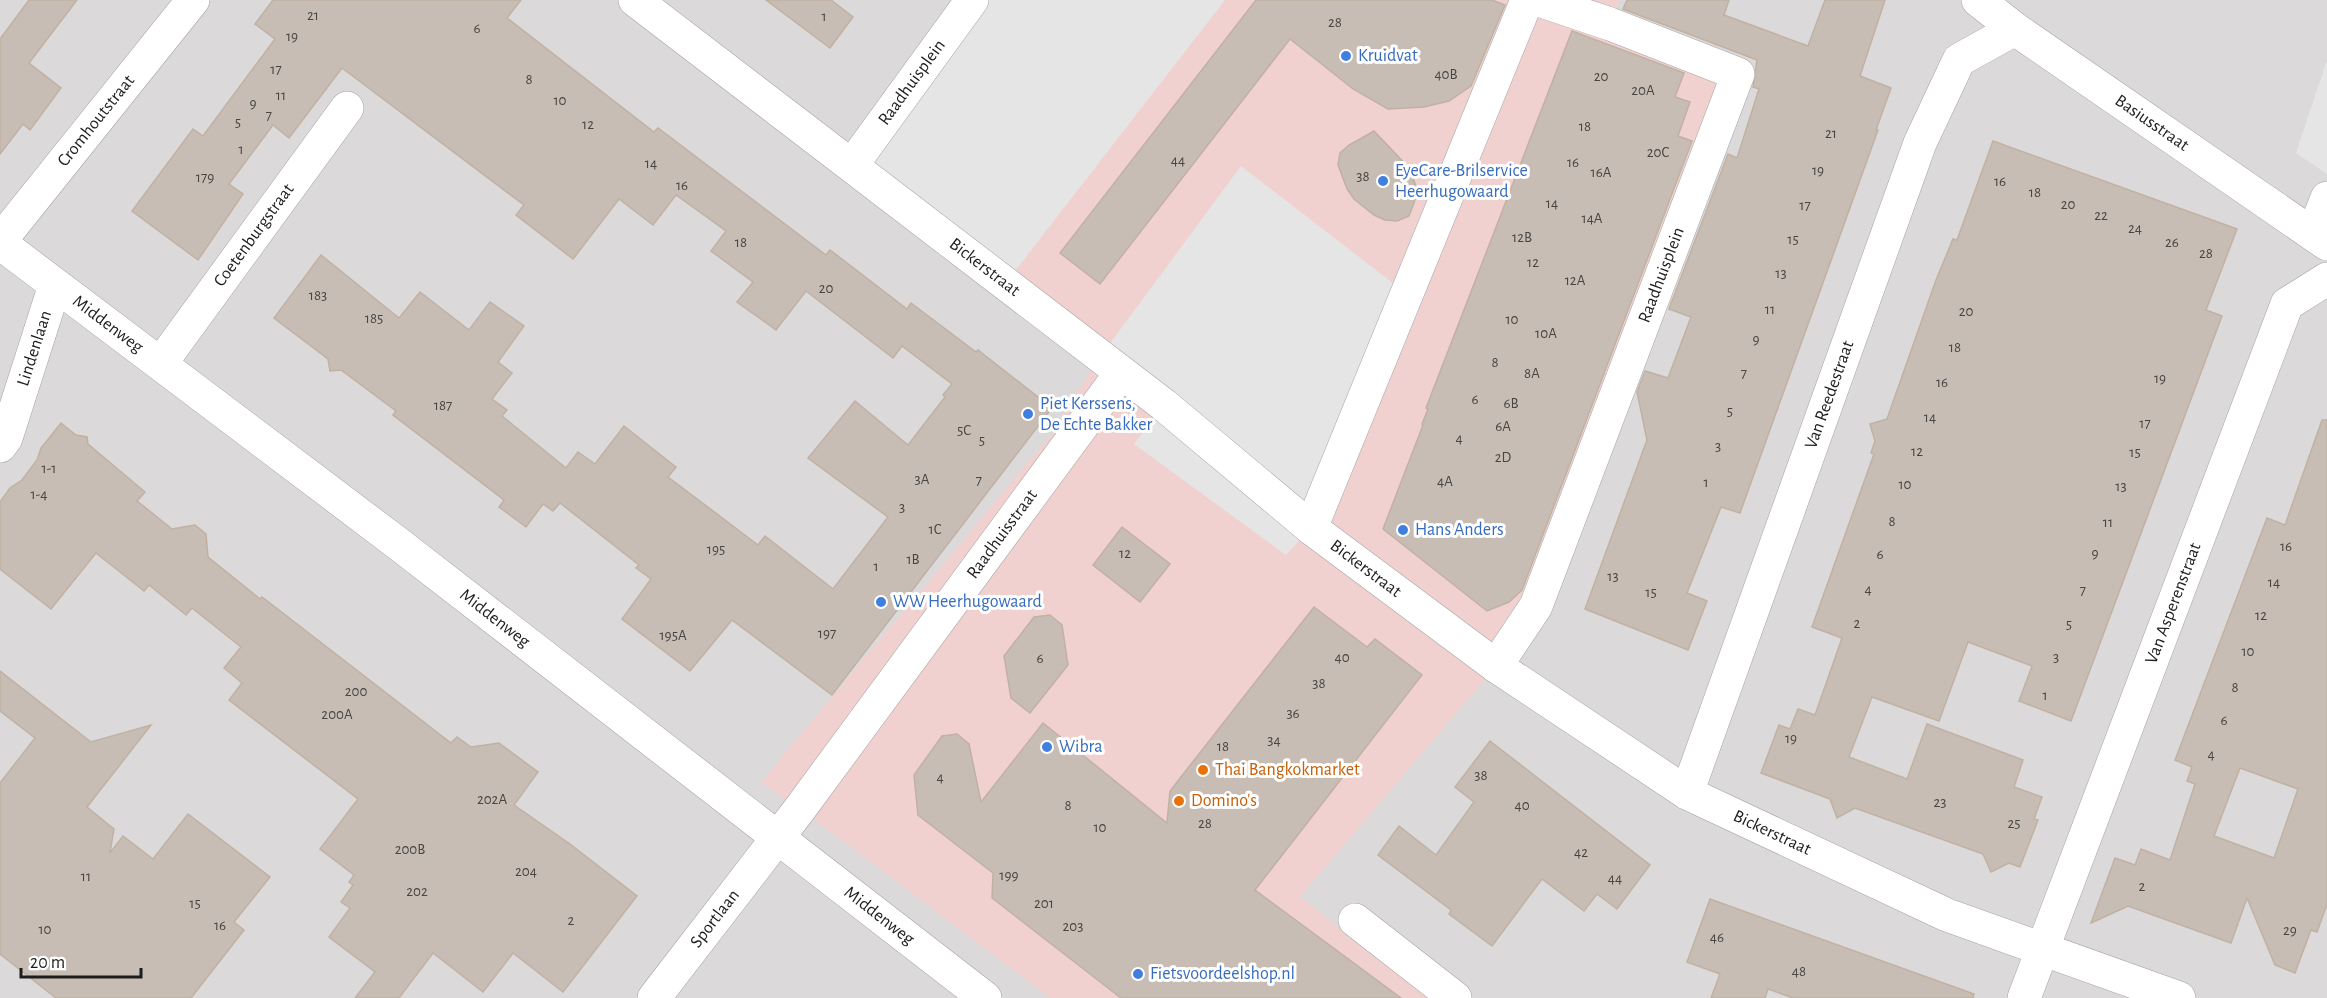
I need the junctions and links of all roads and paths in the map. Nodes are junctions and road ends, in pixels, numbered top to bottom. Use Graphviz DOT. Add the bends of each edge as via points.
graph roads {
  1 [pos="193,0"];
  2 [pos="635,0"];
  3 [pos="972,0"];
  4 [pos="1527,0"];
  5 [pos="1539,0"];
  6 [pos="1978,0"];
  7 [pos="2015,29"];
  8 [pos="347,108"];
  9 [pos="852,165"];
  10 [pos="2327,198"];
  11 [pos="2320,239"];
  12 [pos="0,242"];
  13 [pos="2327,279"];
  14 [pos="55,285"];
  15 [pos="161,363"];
  16 [pos="1121,374"];
  17 [pos="0,446"];
  18 [pos="1311,528"];
  19 [pos="1496,666"];
  20 [pos="1687,793"];
  21 [pos="777,837"];
  22 [pos="1355,920"];
  23 [pos="2042,948"];
  24 [pos="654,998"];
  25 [pos="985,998"];
  26 [pos="1455,998"];
  27 [pos="2024,998"];
  28 [pos="2179,998"];
  1 -- 12 [label="street, Cromhoutstraat"];
  2 -- 9 [label="street, Bickerstraat"];
  3 -- 9 [label="street, Raadhuisplein"];
  4 -- 18 [label="street"];
  5 -- 19 [label="street, Raadhuisplein" via="1738,74 1536,606"];
  6 -- 7 [label="street, Basiusstraat"];
  7 -- 11 [label="street, Basiusstraat"];
  7 -- 20 [label="street, Van Reedestraat" via="1959,60 1920,143"];
  8 -- 15 [label="street, Coetenburgstraat"];
  9 -- 16 [label="street, Bickerstraat"];
  10 -- 11 [label="street"];
  12 -- 14 [label="street, Middenweg"];
  13 -- 23 [label="street, Van Asperenstraat" via="2287,304"];
  14 -- 15 [label="street, Middenweg"];
  14 -- 17 [label="street, Lindenlaan" via="6,438"];
  15 -- 21 [label="street, Middenweg"];
  16 -- 18 [label="street, Bickerstraat"];
  16 -- 21 [label="street, Raadhuisstraat"];
  18 -- 19 [label="street, Bickerstraat"];
  19 -- 20 [label="street, Bickerstraat"];
  20 -- 23 [label="street, Bickerstraat" via="1947,915"];
  21 -- 24 [label="street, Sportlaan"];
  21 -- 25 [label="street, Middenweg"];
  22 -- 26 [label="street"];
  23 -- 27 [label="street, Van Asperenstraat"];
  23 -- 28 [label="street, Bickerstraat"];
}
